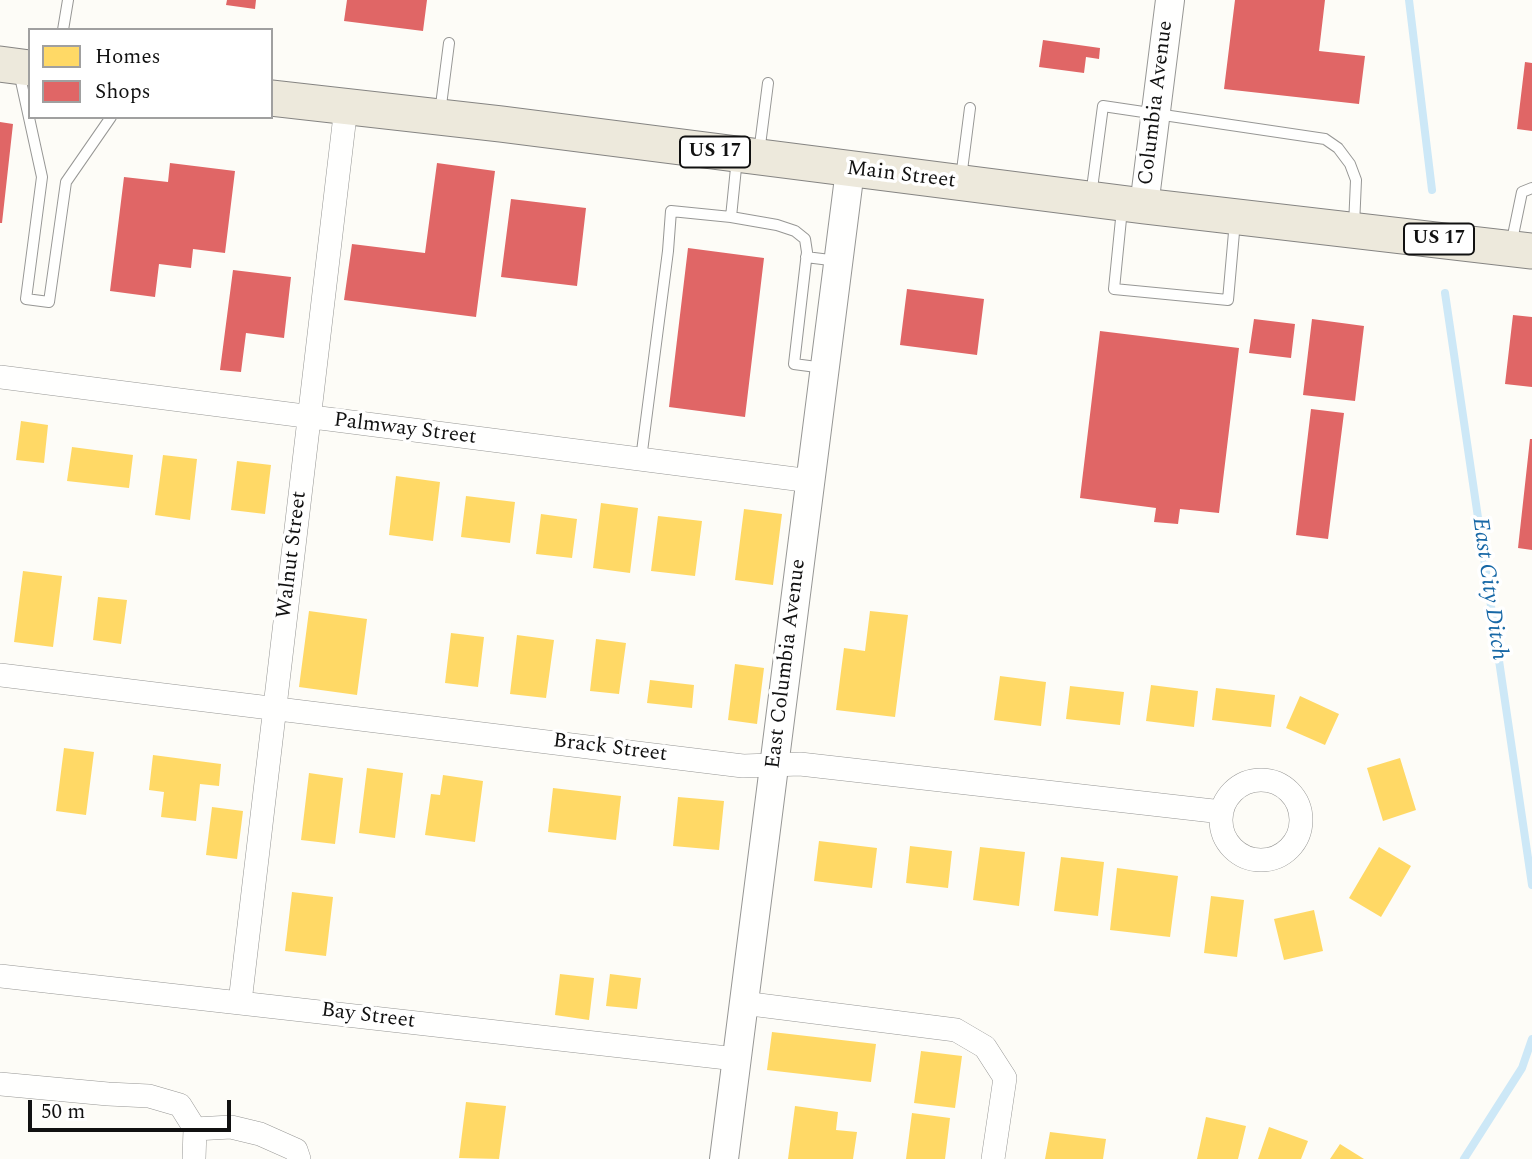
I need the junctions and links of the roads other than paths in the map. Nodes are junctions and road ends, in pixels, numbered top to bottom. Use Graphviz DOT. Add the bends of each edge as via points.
graph roads {
  1 [pos="68,0"];
  2 [pos="1170,0"];
  3 [pos="63,28"];
  4 [pos="449,43"];
  5 [pos="16,66"];
  6 [pos="768,83"];
  7 [pos="273,98"];
  8 [pos="346,107"];
  9 [pos="970,108"];
  10 [pos="1156,113"];
  11 [pos="28,117"];
  12 [pos="440,117"];
  13 [pos="28,119"];
  14 [pos="110,119"];
  15 [pos="748,156"];
  16 [pos="850,170"];
  17 [pos="961,183"];
  18 [pos="1532,188"];
  19 [pos="1119,203"];
  20 [pos="1236,216"];
  21 [pos="730,218"];
  22 [pos="1354,229"];
  23 [pos="1521,250"];
  24 [pos="806,257"];
  25 [pos="839,261"];
  26 [pos="825,368"];
  27 [pos="0,377"];
  28 [pos="308,417"];
  29 [pos="641,459"];
  30 [pos="811,481"];
  31 [pos="0,674"];
  32 [pos="275,707"];
  33 [pos="775,765"];
  34 [pos="1222,812"];
  35 [pos="0,976"];
  36 [pos="240,1002"];
  37 [pos="743,1003"];
  38 [pos="736,1059"];
  39 [pos="0,1084"];
  40 [pos="195,1129"];
  41 [pos="194,1159"];
  42 [pos="299,1159"];
  43 [pos="724,1159"];
  44 [pos="993,1159"];
  1 -- 3 [label="lane"];
  2 -- 10 [label="street, Columbia Avenue"];
  4 -- 12 [label="lane"];
  5 -- 11 [label="lane"];
  6 -- 15 [label="lane"];
  7 -- 8 [label="main road, Main Street / US 17"];
  8 -- 12 [label="main road, Main Street / US 17"];
  8 -- 28 [label="street, Walnut Street"];
  9 -- 17 [label="lane"];
  10 -- 19 [label="street, Columbia Avenue"];
  10 -- 19 [label="lane" via="1103,106"];
  10 -- 22 [label="lane" via="1325,139 1338,148 1356,180"];
  12 -- 15 [label="main road, Main Street / US 17"];
  13 -- 14 [label="lane" via="42,177 26,299 49,302 66,182"];
  15 -- 16 [label="main road, Main Street / US 17"];
  15 -- 21 [label="lane"];
  16 -- 17 [label="main road, Main Street / US 17"];
  16 -- 25 [label="street, East Columbia Avenue"];
  17 -- 19 [label="main road, Main Street / US 17"];
  18 -- 23 [label="lane" via="1522,192"];
  19 -- 20 [label="main road, Main Street / US 17"];
  19 -- 20 [label="lane" via="1114,289 1228,300"];
  20 -- 22 [label="main road, Main Street / US 17"];
  21 -- 24 [label="lane" via="795,231 805,239"];
  21 -- 29 [label="lane" via="671,211"];
  22 -- 23 [label="main road, Main Street / US 17"];
  24 -- 25 [label="lane"];
  24 -- 26 [label="lane" via="794,364"];
  25 -- 26 [label="street, East Columbia Avenue"];
  26 -- 30 [label="street, East Columbia Avenue"];
  27 -- 28 [label="street, Palmway Street"];
  28 -- 29 [label="street, Palmway Street"];
  28 -- 32 [label="street, Walnut Street"];
  29 -- 30 [label="street, Palmway Street"];
  30 -- 33 [label="street, East Columbia Avenue"];
  31 -- 32 [label="street, Brack Street"];
  32 -- 33 [label="street, Brack Street" via="743,766"];
  32 -- 36 [label="street, Walnut Street"];
  33 -- 34 [label="street, Brack Street" via="800,764"];
  33 -- 37 [label="street, East Columbia Avenue"];
  35 -- 36 [label="street, Bay Street"];
  36 -- 38 [label="street, Bay Street"];
  37 -- 38 [label="street, East Columbia Avenue"];
  37 -- 44 [label="street" via="956,1030 985,1047 1005,1077"];
  38 -- 43 [label="street, East Columbia Avenue"];
  39 -- 40 [label="street" via="149,1096 180,1105"];
  40 -- 41 [label="street"];
  40 -- 42 [label="street" via="231,1126 260,1134 296,1150"];
}
